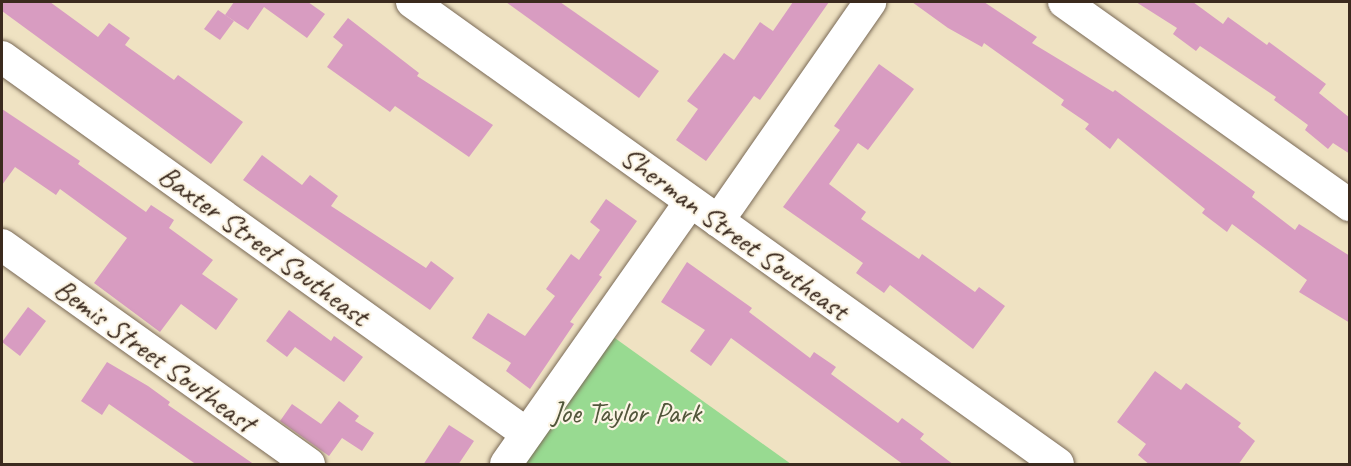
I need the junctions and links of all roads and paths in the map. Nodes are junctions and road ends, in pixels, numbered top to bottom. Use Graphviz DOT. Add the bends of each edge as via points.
graph roads {
  1 [pos="412,2"];
  2 [pos="870,2"];
  3 [pos="1064,2"];
  4 [pos="2,57"];
  5 [pos="690,202"];
  6 [pos="1350,205"];
  7 [pos="718,221"];
  8 [pos="2,245"];
  9 [pos="527,434"];
  10 [pos="309,465"];
  11 [pos="506,465"];
  12 [pos="1058,465"];
  1 -- 5 [label="street, Sherman Street Southeast"];
  2 -- 7 [label="street"];
  3 -- 6 [label="street"];
  4 -- 9 [label="street, Baxter Street Southeast"];
  5 -- 7 [label="street, Sherman Street Southeast"];
  5 -- 9 [label="street"];
  7 -- 12 [label="street, Sherman Street Southeast"];
  8 -- 10 [label="street, Bemis Street Southeast"];
  9 -- 11 [label="street"];
}
